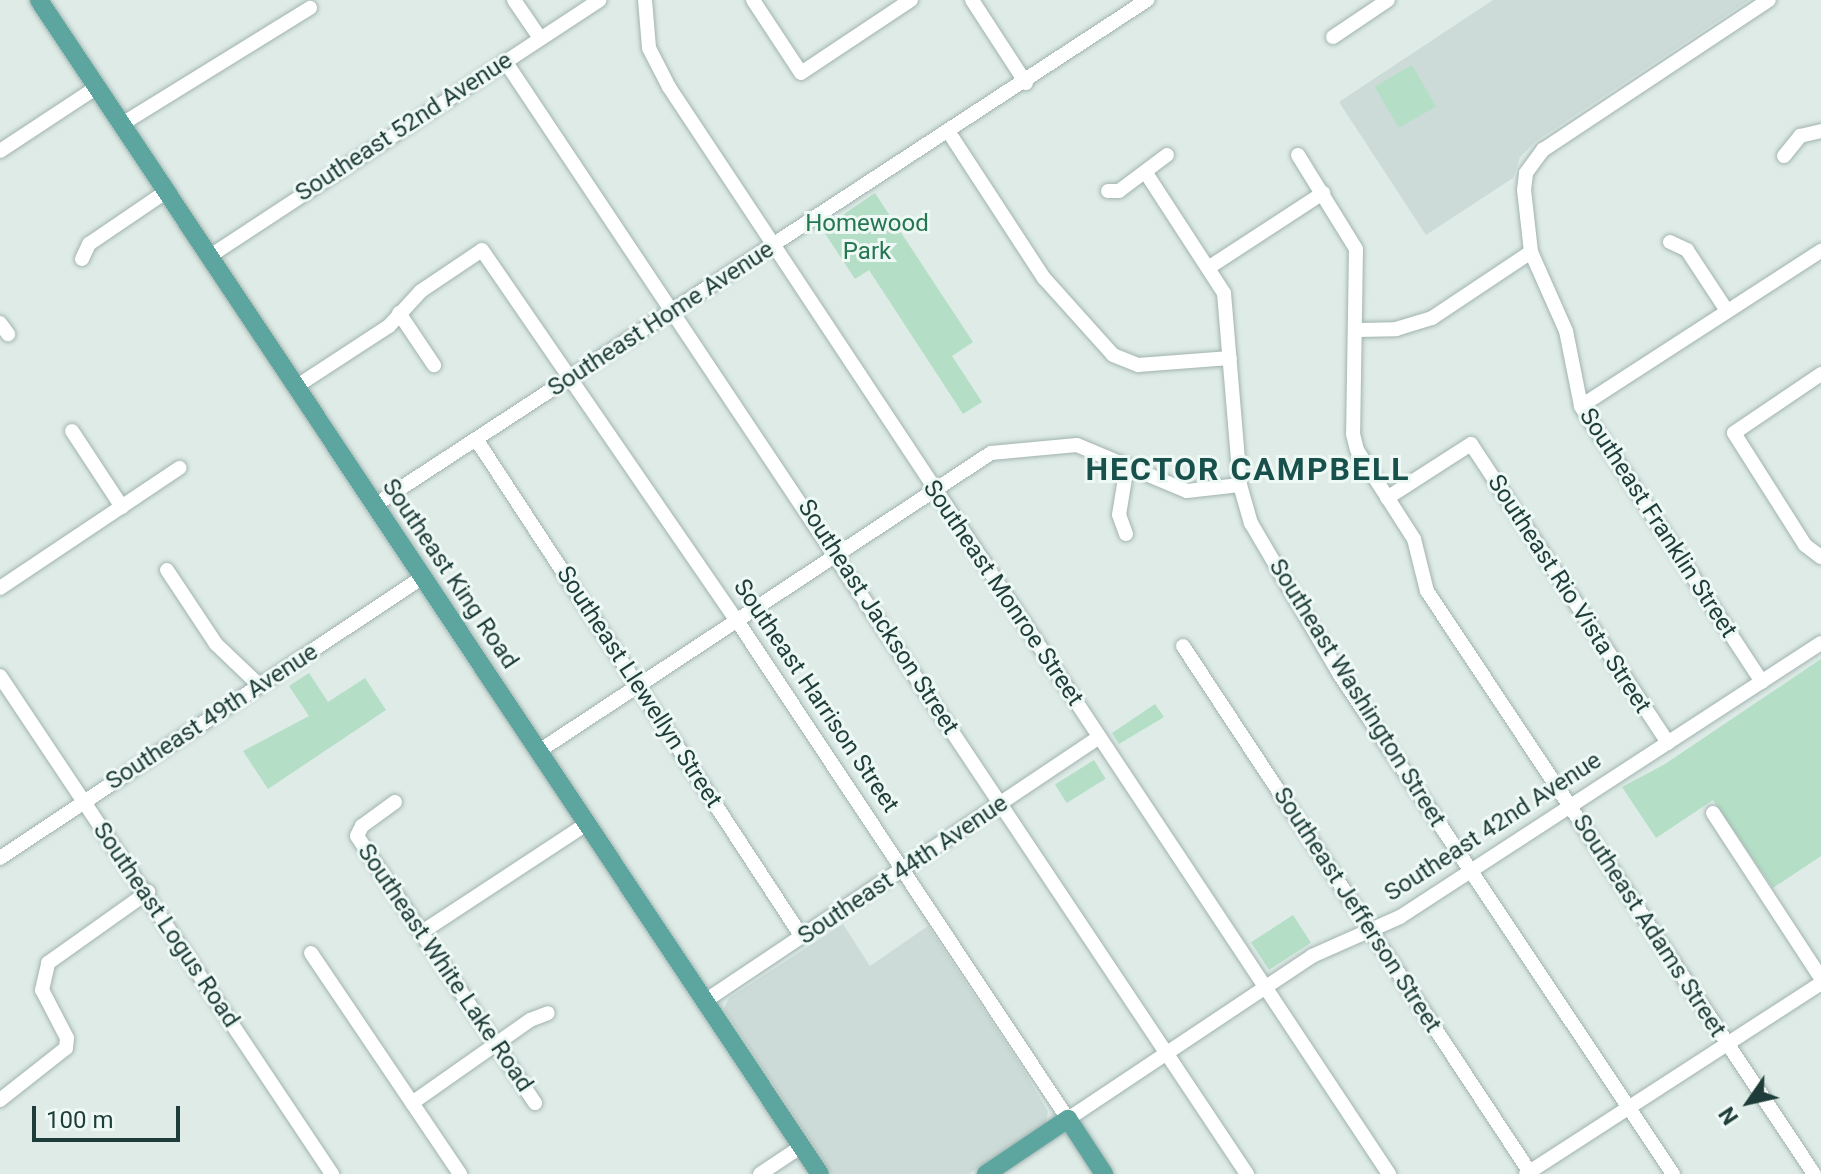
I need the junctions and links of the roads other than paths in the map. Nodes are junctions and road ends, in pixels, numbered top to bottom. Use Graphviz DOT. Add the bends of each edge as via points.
graph roads {
  1 [pos="514,0"];
  2 [pos="599,0"];
  3 [pos="645,0"];
  4 [pos="753,0"];
  5 [pos="911,0"];
  6 [pos="972,0"];
  7 [pos="1147,0"];
  8 [pos="1388,0"];
  9 [pos="1769,0"];
  10 [pos="47,3"];
  11 [pos="1368,5"];
  12 [pos="310,8"];
  13 [pos="1333,37"];
  14 [pos="540,38"];
  15 [pos="505,61"];
  16 [pos="1026,83"];
  17 [pos="97,87"];
  18 [pos="122,124"];
  19 [pos="948,131"];
  20 [pos="1821,131"];
  21 [pos="0,151"];
  22 [pos="1167,155"];
  23 [pos="1298,155"];
  24 [pos="1784,156"];
  25 [pos="1146,173"];
  26 [pos="167,191"];
  27 [pos="1108,191"];
  28 [pos="1323,193"];
  29 [pos="1670,242"];
  30 [pos="772,246"];
  31 [pos="1821,251"];
  32 [pos="1531,252"];
  33 [pos="210,256"];
  34 [pos="82,259"];
  35 [pos="1211,266"];
  36 [pos="673,309"];
  37 [pos="1727,311"];
  38 [pos="399,313"];
  39 [pos="1357,330"];
  40 [pos="1230,358"];
  41 [pos="434,365"];
  42 [pos="1821,374"];
  43 [pos="572,376"];
  44 [pos="297,386"];
  45 [pos="1581,406"];
  46 [pos="72,431"];
  47 [pos="476,439"];
  48 [pos="1127,466"];
  49 [pos="179,468"];
  50 [pos="1240,485"];
  51 [pos="934,490"];
  52 [pos="1387,498"];
  53 [pos="375,505"];
  54 [pos="122,507"];
  55 [pos="1126,534"];
  56 [pos="836,553"];
  57 [pos="1821,557"];
  58 [pos="167,570"];
  59 [pos="423,577"];
  60 [pos="0,588"];
  61 [pos="736,619"];
  62 [pos="1821,643"];
  63 [pos="1183,646"];
  64 [pos="0,676"];
  65 [pos="1762,682"];
  66 [pos="638,685"];
  67 [pos="260,686"];
  68 [pos="1099,737"];
  69 [pos="1668,743"];
  70 [pos="539,751"];
  71 [pos="83,802"];
  72 [pos="395,802"];
  73 [pos="1001,804"];
  74 [pos="1570,807"];
  75 [pos="1713,813"];
  76 [pos="588,823"];
  77 [pos="0,858"];
  78 [pos="902,868"];
  79 [pos="1470,872"];
  80 [pos="148,892"];
  81 [pos="1369,930"];
  82 [pos="422,932"];
  83 [pos="802,937"];
  84 [pos="311,953"];
  85 [pos="1821,980"];
  86 [pos="1266,987"];
  87 [pos="705,1001"];
  88 [pos="548,1013"];
  89 [pos="1725,1041"];
  90 [pos="496,1044"];
  91 [pos="1168,1054"];
  92 [pos="0,1100"];
  93 [pos="412,1103"];
  94 [pos="535,1103"];
  95 [pos="1628,1106"];
  96 [pos="1068,1119"];
  97 [pos="802,1146"];
  98 [pos="1529,1173"];
  99 [pos="332,1174"];
  100 [pos="460,1174"];
  101 [pos="760,1174"];
  102 [pos="820,1174"];
  103 [pos="986,1174"];
  104 [pos="1104,1174"];
  105 [pos="1247,1174"];
  106 [pos="1389,1174"];
  107 [pos="1673,1174"];
  108 [pos="1814,1174"];
  1 -- 14 [label="street"];
  2 -- 14 [label="street, Southeast 52nd Avenue"];
  3 -- 30 [label="street, Southeast Monroe Street" via="646,34 657,67"];
  4 -- 5 [label="street" via="801,73"];
  6 -- 16 [label="street"];
  7 -- 16 [label="street, Southeast Home Avenue"];
  8 -- 11 [label="street"];
  9 -- 32 [label="street, Southeast Franklin Street" via="1543,150 1526,173"];
  10 -- 17 [label="main road, Southeast King Road"];
  11 -- 13 [label="street"];
  12 -- 18 [label="street"];
  14 -- 15 [label="street, Southeast 52nd Avenue"];
  15 -- 33 [label="street, Southeast 52nd Avenue"];
  15 -- 36 [label="street, Southeast Jackson Street"];
  16 -- 19 [label="street, Southeast Home Avenue"];
  17 -- 18 [label="main road, Southeast King Road"];
  17 -- 21 [label="street"];
  18 -- 26 [label="main road, Southeast King Road"];
  19 -- 30 [label="street, Southeast Home Avenue"];
  19 -- 40 [label="street" via="1044,278 1113,355 1138,365"];
  20 -- 24 [label="street" via="1800,136"];
  22 -- 25 [label="street"];
  23 -- 28 [label="street, Southeast Adams Street"];
  25 -- 27 [label="street" via="1119,191"];
  25 -- 35 [label="street, Southeast Washington Street"];
  26 -- 33 [label="main road, Southeast King Road"];
  26 -- 34 [label="street" via="89,244"];
  28 -- 35 [label="street"];
  28 -- 39 [label="street, Southeast Adams Street" via="1356,249"];
  29 -- 37 [label="street" via="1687,250"];
  30 -- 36 [label="street, Southeast Home Avenue"];
  30 -- 51 [label="street, Southeast Monroe Street"];
  31 -- 37 [label="street"];
  32 -- 39 [label="street" via="1432,318 1396,329"];
  32 -- 45 [label="street, Southeast Franklin Street" via="1566,331"];
  33 -- 44 [label="main road, Southeast King Road"];
  35 -- 40 [label="street, Southeast Washington Street" via="1227,308"];
  36 -- 43 [label="street, Southeast Home Avenue"];
  36 -- 56 [label="street, Southeast Jackson Street"];
  37 -- 45 [label="street"];
  38 -- 41 [label="street"];
  38 -- 43 [label="street, Southeast Harrison Street" via="421,291 482,250"];
  38 -- 44 [label="street" via="389,326"];
  39 -- 52 [label="street, Southeast Adams Street" via="1353,434"];
  40 -- 50 [label="street, Southeast Washington Street"];
  42 -- 57 [label="street" via="1734,433 1805,545"];
  43 -- 47 [label="street, Southeast Home Avenue"];
  43 -- 61 [label="street, Southeast Harrison Street"];
  44 -- 53 [label="main road, Southeast King Road"];
  45 -- 65 [label="street, Southeast Franklin Street"];
  46 -- 54 [label="street"];
  47 -- 53 [label="street, Southeast Home Avenue"];
  47 -- 66 [label="street, Southeast Llewellyn Street"];
  48 -- 50 [label="street" via="1187,491"];
  48 -- 51 [label="street" via="1077,445 1001,451"];
  48 -- 55 [label="street" via="1119,515"];
  49 -- 54 [label="street"];
  50 -- 79 [label="street, Southeast Washington Street" via="1251,523 1340,675"];
  51 -- 56 [label="street"];
  51 -- 68 [label="street, Southeast Monroe Street"];
  52 -- 69 [label="street, Southeast Rio Vista Street" via="1471,444"];
  52 -- 74 [label="street, Southeast Adams Street" via="1414,539 1427,591"];
  53 -- 59 [label="main road, Southeast King Road"];
  54 -- 60 [label="street"];
  56 -- 61 [label="street"];
  56 -- 73 [label="street, Southeast Jackson Street"];
  58 -- 67 [label="street" via="216,644"];
  59 -- 67 [label="street, Southeast 49th Avenue"];
  59 -- 70 [label="main road, Southeast King Road"];
  61 -- 66 [label="street"];
  61 -- 78 [label="street, Southeast Harrison Street"];
  62 -- 65 [label="street, Southeast 42nd Avenue"];
  63 -- 81 [label="street, Southeast Jefferson Street"];
  64 -- 71 [label="street, Southeast Logus Road"];
  65 -- 69 [label="street, Southeast 42nd Avenue"];
  66 -- 70 [label="street"];
  66 -- 83 [label="street, Southeast Llewellyn Street"];
  67 -- 71 [label="street, Southeast 49th Avenue"];
  68 -- 73 [label="street, Southeast 44th Avenue"];
  68 -- 86 [label="street, Southeast Monroe Street"];
  69 -- 74 [label="street, Southeast 42nd Avenue"];
  70 -- 76 [label="main road, Southeast King Road"];
  71 -- 77 [label="street, Southeast 49th Avenue"];
  71 -- 80 [label="street, Southeast Logus Road"];
  72 -- 82 [label="street, Southeast White Lake Road" via="362,826 357,836"];
  73 -- 78 [label="street, Southeast 44th Avenue"];
  73 -- 91 [label="street, Southeast Jackson Street"];
  74 -- 79 [label="street, Southeast 42nd Avenue"];
  74 -- 89 [label="street, Southeast Adams Street"];
  75 -- 85 [label="street"];
  76 -- 82 [label="street"];
  76 -- 87 [label="main road, Southeast King Road"];
  78 -- 83 [label="street, Southeast 44th Avenue"];
  78 -- 96 [label="street, Southeast Harrison Street"];
  79 -- 81 [label="street, Southeast 42nd Avenue"];
  79 -- 95 [label="street, Southeast Washington Street"];
  80 -- 92 [label="street" via="48,963 42,990 67,1038 66,1048"];
  80 -- 99 [label="street, Southeast Logus Road"];
  81 -- 86 [label="street, Southeast 42nd Avenue" via="1331,944"];
  81 -- 98 [label="street, Southeast Jefferson Street"];
  82 -- 90 [label="street, Southeast White Lake Road"];
  83 -- 87 [label="street, Southeast 44th Avenue"];
  84 -- 93 [label="street"];
  85 -- 89 [label="street"];
  86 -- 91 [label="street, Southeast 42nd Avenue"];
  86 -- 106 [label="street, Southeast Monroe Street"];
  87 -- 97 [label="main road, Southeast King Road"];
  88 -- 90 [label="street"];
  89 -- 95 [label="street"];
  89 -- 108 [label="street, Southeast Adams Street"];
  90 -- 93 [label="street"];
  90 -- 94 [label="street, Southeast White Lake Road"];
  91 -- 96 [label="street, Southeast 42nd Avenue"];
  91 -- 105 [label="street, Southeast Jackson Street"];
  93 -- 100 [label="street"];
  95 -- 98 [label="street"];
  95 -- 107 [label="street, Southeast Washington Street"];
  96 -- 103 [label="main road, Southeast 42nd Avenue"];
  96 -- 104 [label="main road, Southeast Harrison Street"];
  97 -- 101 [label="street"];
  97 -- 102 [label="main road, Southeast King Road"];
}
